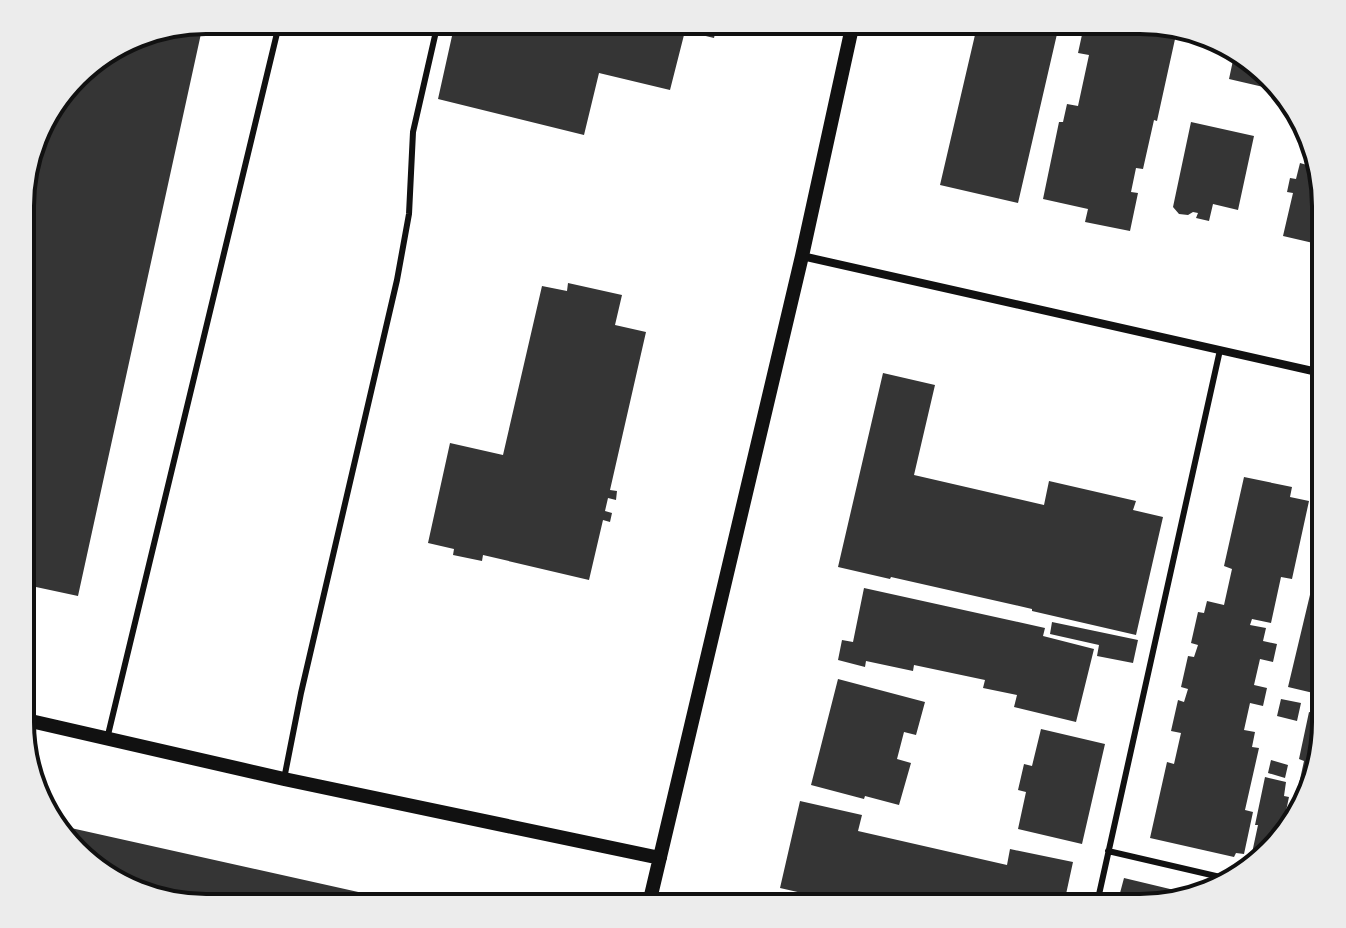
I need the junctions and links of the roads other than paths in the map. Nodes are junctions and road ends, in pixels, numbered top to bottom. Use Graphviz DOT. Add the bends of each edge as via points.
graph roads {
  1 [pos="277,34"];
  2 [pos="435,34"];
  3 [pos="851,34"];
  4 [pos="802,256"];
  5 [pos="1220,350"];
  6 [pos="1312,371"];
  7 [pos="34,722"];
  8 [pos="107,739"];
  9 [pos="284,779"];
  10 [pos="1108,851"];
  11 [pos="660,858"];
  12 [pos="1216,876"];
  13 [pos="651,894"];
  14 [pos="1099,894"];
  1 -- 8 [label="lane"];
  2 -- 9 [label="lane" via="413,132 409,214 397,280"];
  3 -- 4 [label="street"];
  4 -- 5 [label="street"];
  4 -- 11 [label="street"];
  5 -- 6 [label="street"];
  5 -- 10 [label="lane"];
  7 -- 8 [label="street"];
  8 -- 9 [label="street"];
  9 -- 11 [label="street"];
  10 -- 12 [label="lane"];
  10 -- 14 [label="lane"];
  11 -- 13 [label="street"];
}
